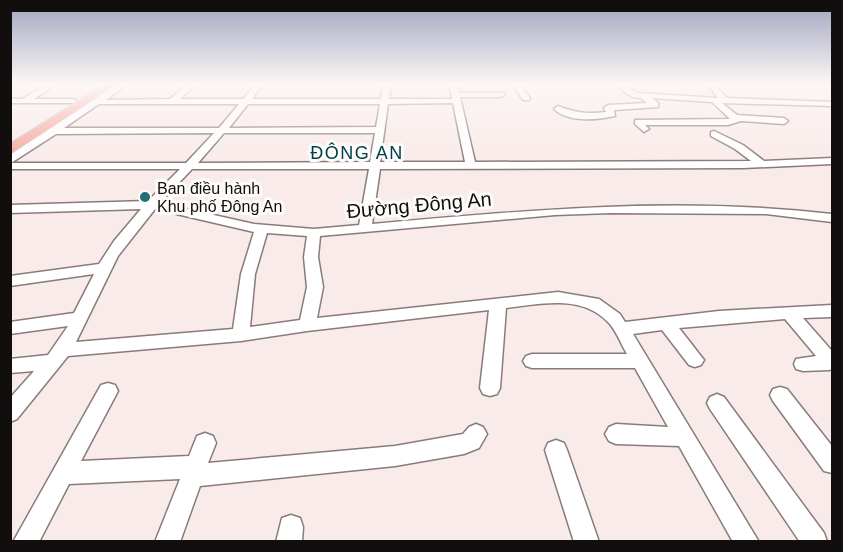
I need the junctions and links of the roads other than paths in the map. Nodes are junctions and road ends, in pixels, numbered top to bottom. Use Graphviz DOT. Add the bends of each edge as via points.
graph roads {
  1 [pos="59,110"];
  2 [pos="73,110"];
  3 [pos="85,110"];
  4 [pos="239,110"];
  5 [pos="383,110"];
  6 [pos="459,110"];
  7 [pos="559,110"];
  8 [pos="609,110"];
  9 [pos="726,110"];
  10 [pos="736,118"];
  11 [pos="784,121"];
  12 [pos="644,129"];
  13 [pos="54,130"];
  14 [pos="222,130"];
  15 [pos="379,130"];
  16 [pos="714,134"];
  17 [pos="10,141"];
  18 [pos="10,150"];
  19 [pos="10,160"];
  20 [pos="832,160"];
  21 [pos="761,164"];
  22 [pos="10,166"];
  23 [pos="375,166"];
  24 [pos="471,166"];
  25 [pos="189,167"];
  26 [pos="152,204"];
  27 [pos="10,209"];
  28 [pos="832,218"];
  29 [pos="262,229"];
  30 [pos="365,230"];
  31 [pos="314,233"];
  32 [pos="104,268"];
  33 [pos="10,281"];
  34 [pos="498,305"];
  35 [pos="832,310"];
  36 [pos="789,313"];
  37 [pos="81,318"];
  38 [pos="666,323"];
  39 [pos="308,324"];
  40 [pos="10,328"];
  41 [pos="621,329"];
  42 [pos="241,335"];
  43 [pos="58,356"];
  44 [pos="695,360"];
  45 [pos="532,361"];
  46 [pos="641,361"];
  47 [pos="803,364"];
  48 [pos="10,366"];
  49 [pos="490,388"];
  50 [pos="108,391"];
  51 [pos="780,395"];
  52 [pos="717,403"];
  53 [pos="10,413"];
  54 [pos="476,434"];
  55 [pos="616,434"];
  56 [pos="685,437"];
  57 [pos="205,443"];
  58 [pos="556,450"];
  59 [pos="832,463"];
  60 [pos="193,472"];
  61 [pos="64,473"];
  62 [pos="25,542"];
  63 [pos="167,542"];
  64 [pos="587,542"];
  65 [pos="747,542"];
  66 [pos="815,542"];
  1 -- 17 [label="main road"];
  2 -- 18 [label="main road"];
  3 -- 13 [label="street"];
  4 -- 14 [label="street"];
  5 -- 15 [label="street"];
  6 -- 24 [label="street"];
  7 -- 8 [label="street" via="597,116 612,114"];
  9 -- 10 [label="street"];
  10 -- 11 [label="street"];
  10 -- 12 [label="street" via="728,122 638,122"];
  13 -- 14 [label="street"];
  13 -- 19 [label="street"];
  14 -- 15 [label="street"];
  14 -- 25 [label="street"];
  15 -- 23 [label="street"];
  16 -- 21 [label="street" via="740,147"];
  20 -- 21 [label="street"];
  21 -- 24 [label="street"];
  22 -- 25 [label="street"];
  23 -- 24 [label="street"];
  23 -- 25 [label="street"];
  23 -- 30 [label="street"];
  25 -- 26 [label="street"];
  26 -- 27 [label="street, Đường Đông An"];
  26 -- 29 [label="street, Đường Đông An"];
  26 -- 32 [label="street"];
  28 -- 30 [label="street, Đường Đông An" via="766,210 611,209"];
  29 -- 31 [label="street, Đường Đông An"];
  29 -- 42 [label="street" via="248,274"];
  30 -- 31 [label="street, Đường Đông An"];
  31 -- 39 [label="street" via="311,257 315,288"];
  32 -- 33 [label="street"];
  32 -- 37 [label="street"];
  34 -- 39 [label="street"];
  34 -- 41 [label="street" via="558,297 583,300 603,308"];
  34 -- 49 [label="street"];
  35 -- 36 [label="street"];
  36 -- 38 [label="street"];
  36 -- 47 [label="street" via="830,360"];
  37 -- 40 [label="street"];
  37 -- 43 [label="street"];
  38 -- 41 [label="street"];
  38 -- 44 [label="street"];
  39 -- 42 [label="street"];
  41 -- 46 [label="street"];
  42 -- 43 [label="street"];
  43 -- 48 [label="street"];
  43 -- 53 [label="street"];
  45 -- 46 [label="street"];
  46 -- 56 [label="street"];
  50 -- 61 [label="street"];
  51 -- 59 [label="street"];
  52 -- 66 [label="street"];
  54 -- 60 [label="street" via="464,444 395,456"];
  55 -- 56 [label="street"];
  56 -- 65 [label="street"];
  57 -- 60 [label="street"];
  58 -- 64 [label="street"];
  60 -- 61 [label="street"];
  60 -- 63 [label="street"];
  61 -- 62 [label="street"];
}
